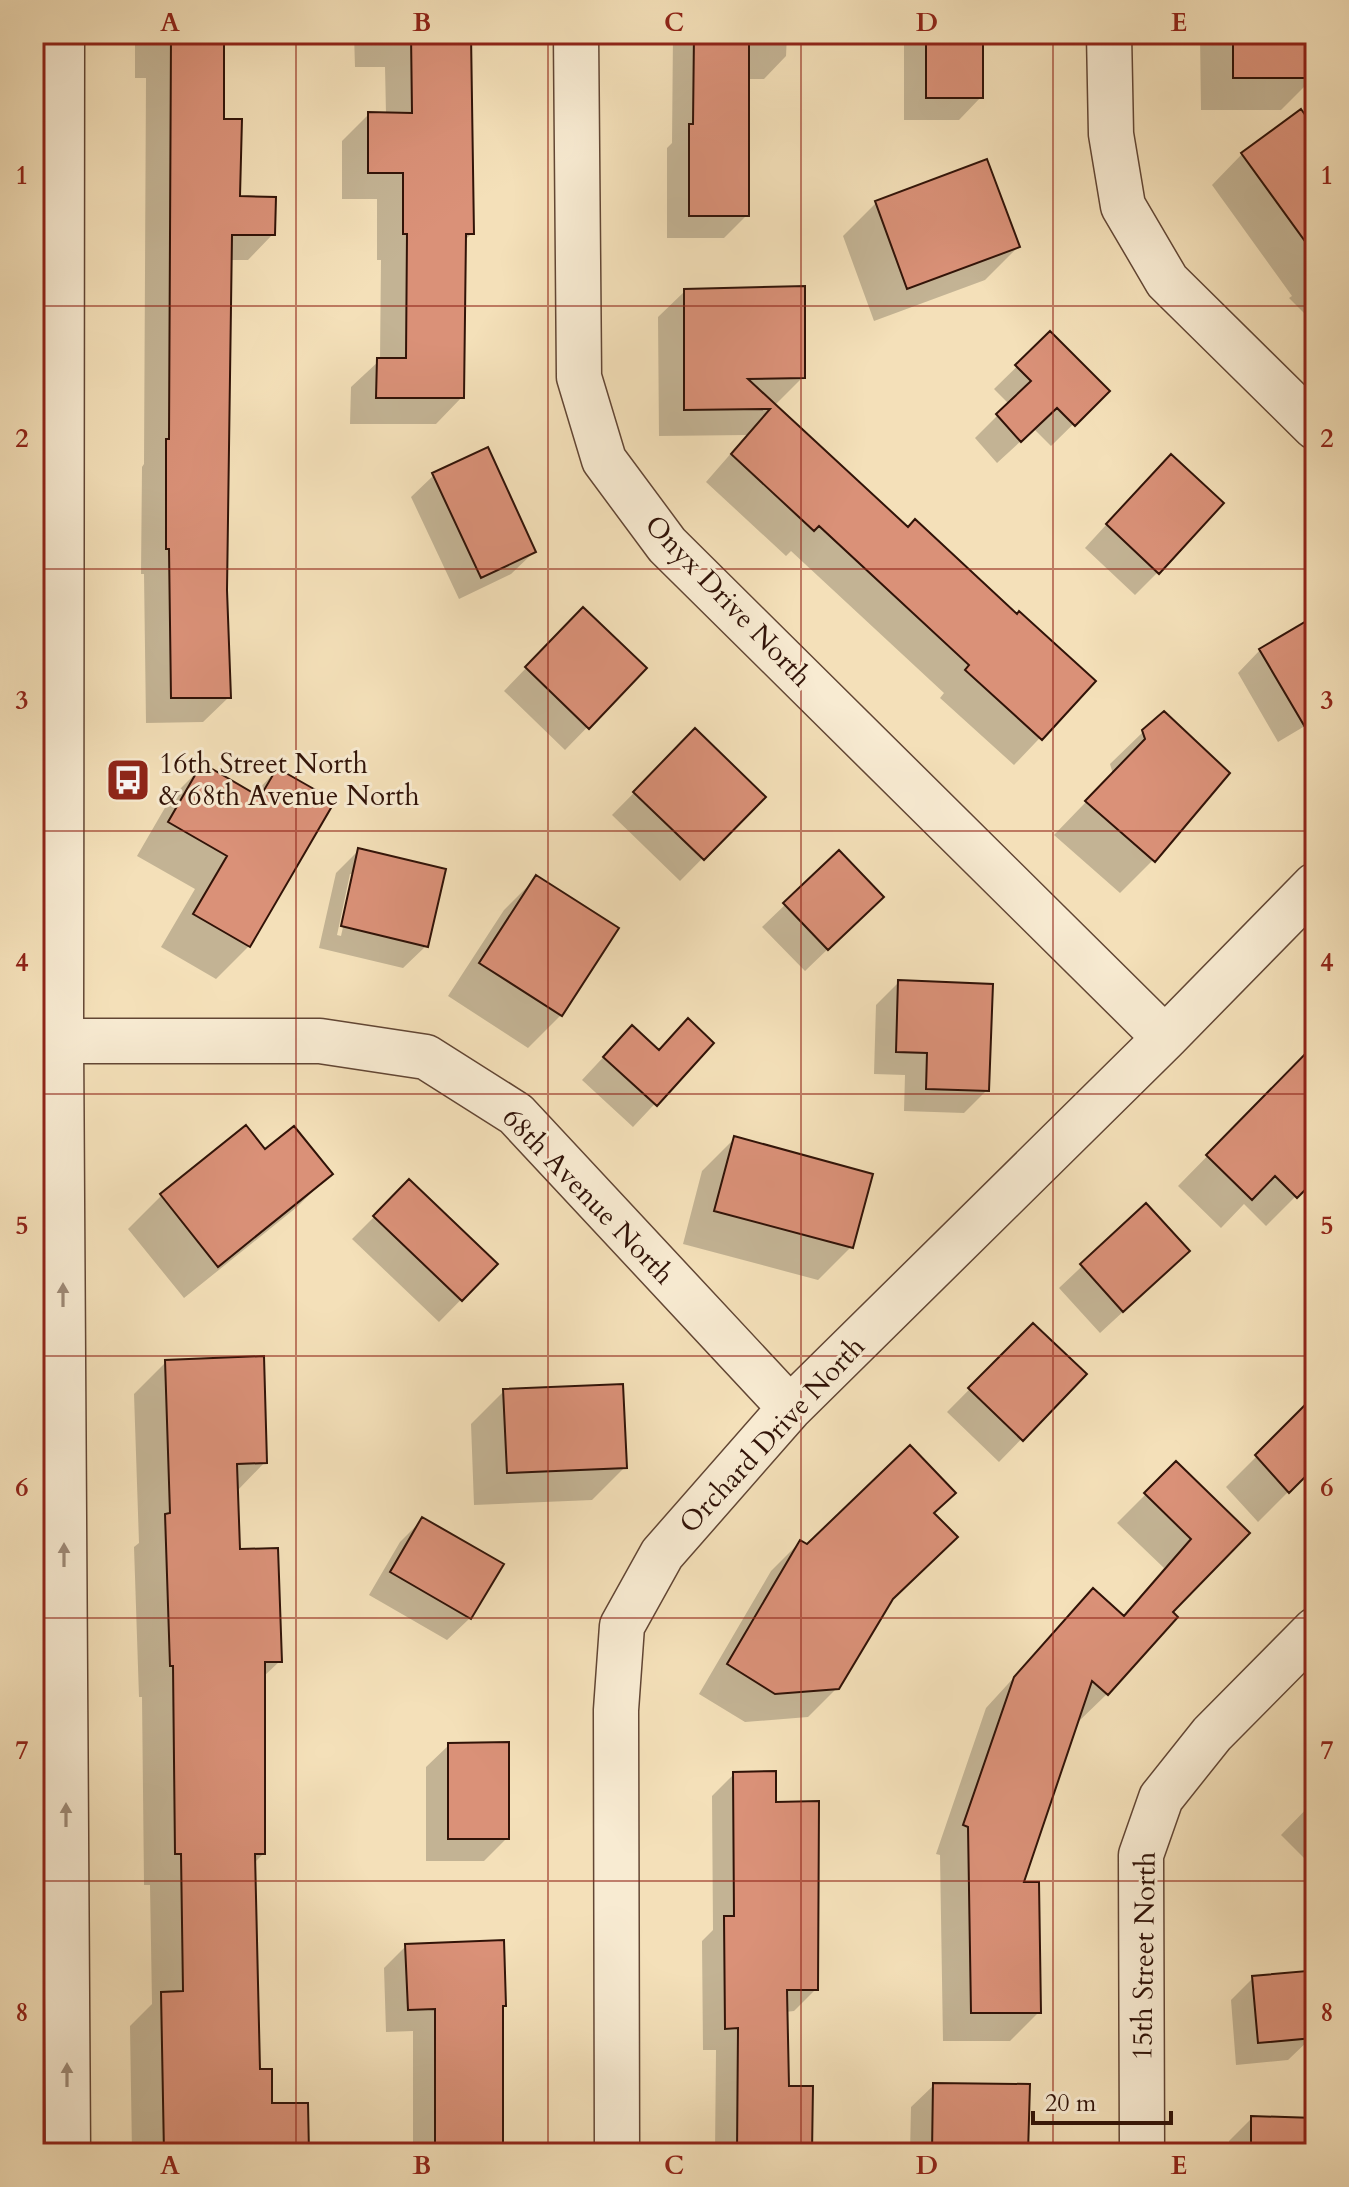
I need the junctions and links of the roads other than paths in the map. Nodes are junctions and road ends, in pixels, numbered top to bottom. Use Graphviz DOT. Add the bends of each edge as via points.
graph roads {
  1 [pos="62,34"];
  2 [pos="576,34"];
  3 [pos="1109,34"];
  4 [pos="1315,427"];
  5 [pos="1315,885"];
  6 [pos="1165,1038"];
  7 [pos="61,1041"];
  8 [pos="790,1408"];
  9 [pos="1315,1630"];
  10 [pos="68,2153"];
  11 [pos="617,2153"];
  12 [pos="1142,2153"];
  1 -- 7 [label="street"];
  2 -- 6 [label="street, Onyx Drive North" via="579,377 604,460 667,545"];
  3 -- 4 [label="street" via="1111,134 1123,206 1167,281"];
  5 -- 6 [label="street, Orchard Drive North"];
  6 -- 8 [label="street, Orchard Drive North"];
  7 -- 8 [label="street, 68th Avenue North" via="320,1041 426,1057 516,1114"];
  10 -- 7 [label="street, one-way"];
  8 -- 11 [label="street, Orchard Drive North" via="662,1554 622,1626 616,1710"];
  9 -- 12 [label="street, 15th Street North" via="1212,1734 1161,1798 1141,1855"];
}
